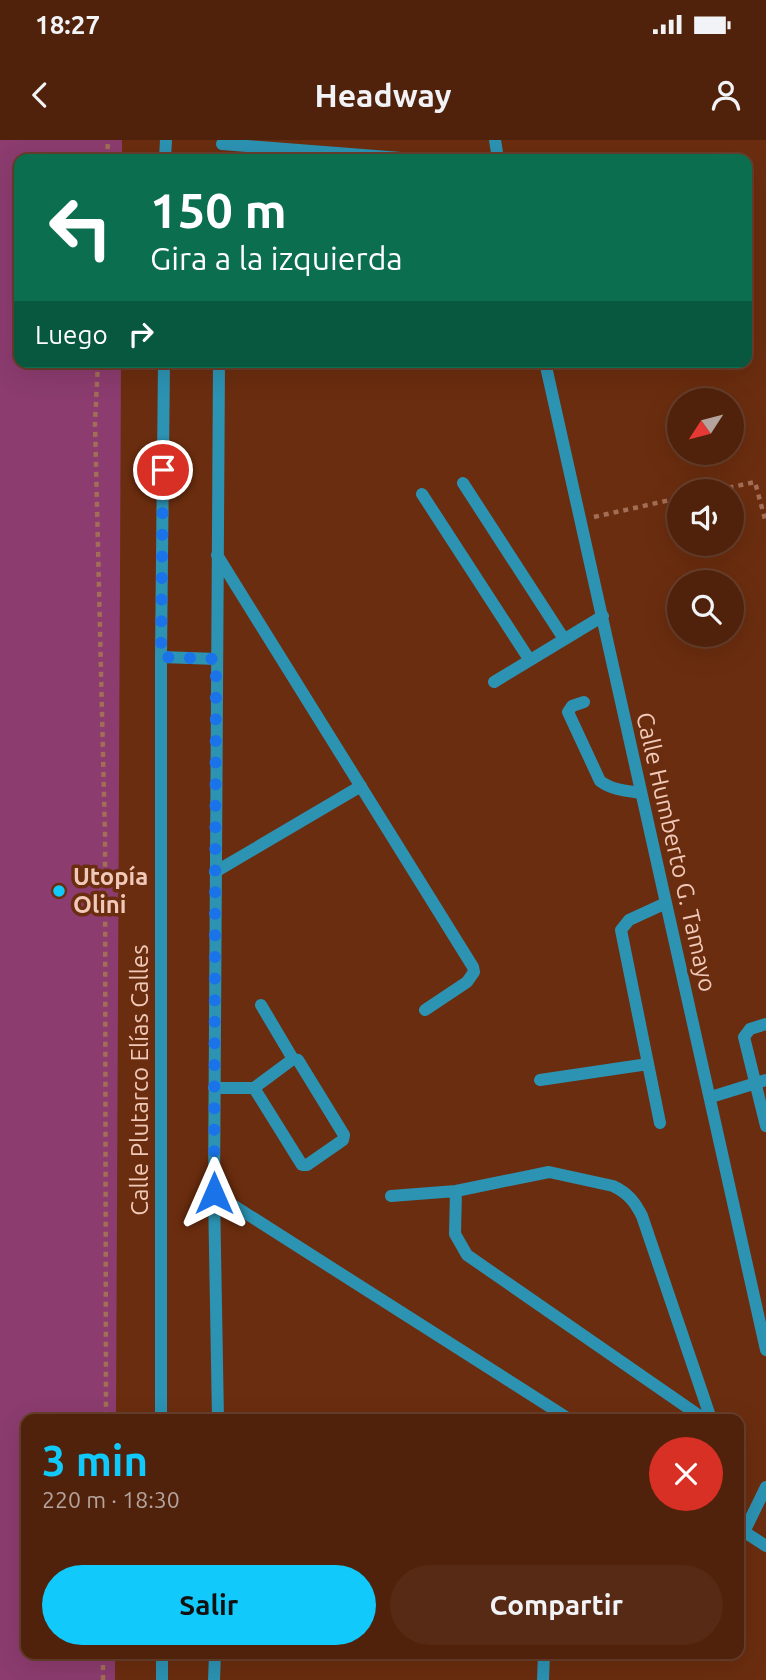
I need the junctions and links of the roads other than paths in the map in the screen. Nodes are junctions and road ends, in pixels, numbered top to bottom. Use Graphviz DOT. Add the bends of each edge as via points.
graph roads {
  1 [pos="222,142"];
  2 [pos="358,154"];
  3 [pos="164,368"];
  4 [pos="219,368"];
  5 [pos="546,368"];
  6 [pos="463,483"];
  7 [pos="422,494"];
  8 [pos="217,555"];
  9 [pos="603,615"];
  10 [pos="564,639"];
  11 [pos="161,657"];
  12 [pos="216,659"];
  13 [pos="529,659"];
  14 [pos="494,682"];
  15 [pos="584,702"];
  16 [pos="361,786"];
  17 [pos="641,793"];
  18 [pos="215,872"];
  19 [pos="666,903"];
  20 [pos="261,1005"];
  21 [pos="425,1010"];
  22 [pos="766,1024"];
  23 [pos="293,1059"];
  24 [pos="648,1064"];
  25 [pos="540,1080"];
  26 [pos="761,1082"];
  27 [pos="214,1088"];
  28 [pos="254,1088"];
  29 [pos="710,1097"];
  30 [pos="660,1123"];
  31 [pos="766,1126"];
  32 [pos="456,1191"];
  33 [pos="214,1193"];
  34 [pos="391,1196"];
  35 [pos="766,1350"];
  36 [pos="162,1414"];
  37 [pos="218,1414"];
  38 [pos="561,1414"];
  39 [pos="697,1414"];
  40 [pos="709,1414"];
  41 [pos="766,1488"];
  42 [pos="744,1525"];
  43 [pos="744,1532"];
  44 [pos="766,1546"];
  45 [pos="162,1659"];
  46 [pos="215,1659"];
  47 [pos="544,1659"];
  48 [pos="162,1680"];
  49 [pos="214,1680"];
  50 [pos="543,1680"];
  1 -- 2 [label="street"];
  3 -- 11 [label="street, Calle Plutarco Elías Calles"];
  4 -- 8 [label="street"];
  5 -- 9 [label="street, Calle Humberto G. Tamayo"];
  6 -- 10 [label="street"];
  7 -- 13 [label="street"];
  8 -- 12 [label="street"];
  8 -- 16 [label="street"];
  9 -- 10 [label="street"];
  9 -- 17 [label="street, Calle Humberto G. Tamayo"];
  10 -- 13 [label="street"];
  11 -- 12 [label="street"];
  11 -- 36 [label="street, Calle Plutarco Elías Calles"];
  12 -- 18 [label="street"];
  13 -- 14 [label="street"];
  15 -- 17 [label="street" via="568,712 600,781"];
  16 -- 18 [label="street"];
  16 -- 21 [label="street" via="473,967 467,982"];
  17 -- 19 [label="street, Calle Humberto G. Tamayo"];
  18 -- 27 [label="street"];
  19 -- 24 [label="street" via="629,920 621,930"];
  19 -- 29 [label="street, Calle Humberto G. Tamayo"];
  20 -- 23 [label="street"];
  22 -- 26 [label="street" via="750,1029 744,1037"];
  23 -- 28 [label="street"];
  23 -- 28 [label="street" via="298,1060 343,1140 302,1165"];
  24 -- 25 [label="street"];
  24 -- 30 [label="street"];
  26 -- 29 [label="street"];
  26 -- 31 [label="street"];
  27 -- 28 [label="street"];
  27 -- 33 [label="street"];
  29 -- 35 [label="street, Calle Humberto G. Tamayo"];
  32 -- 34 [label="street"];
  32 -- 39 [label="street" via="455,1234 467,1255"];
  32 -- 40 [label="street" via="549,1172 613,1186 630,1196 642,1216"];
  33 -- 37 [label="street"];
  33 -- 38 [label="street"];
  41 -- 42 [label="street"];
  43 -- 44 [label="street"];
  45 -- 48 [label="street"];
  46 -- 49 [label="street"];
  47 -- 50 [label="street"];
}
